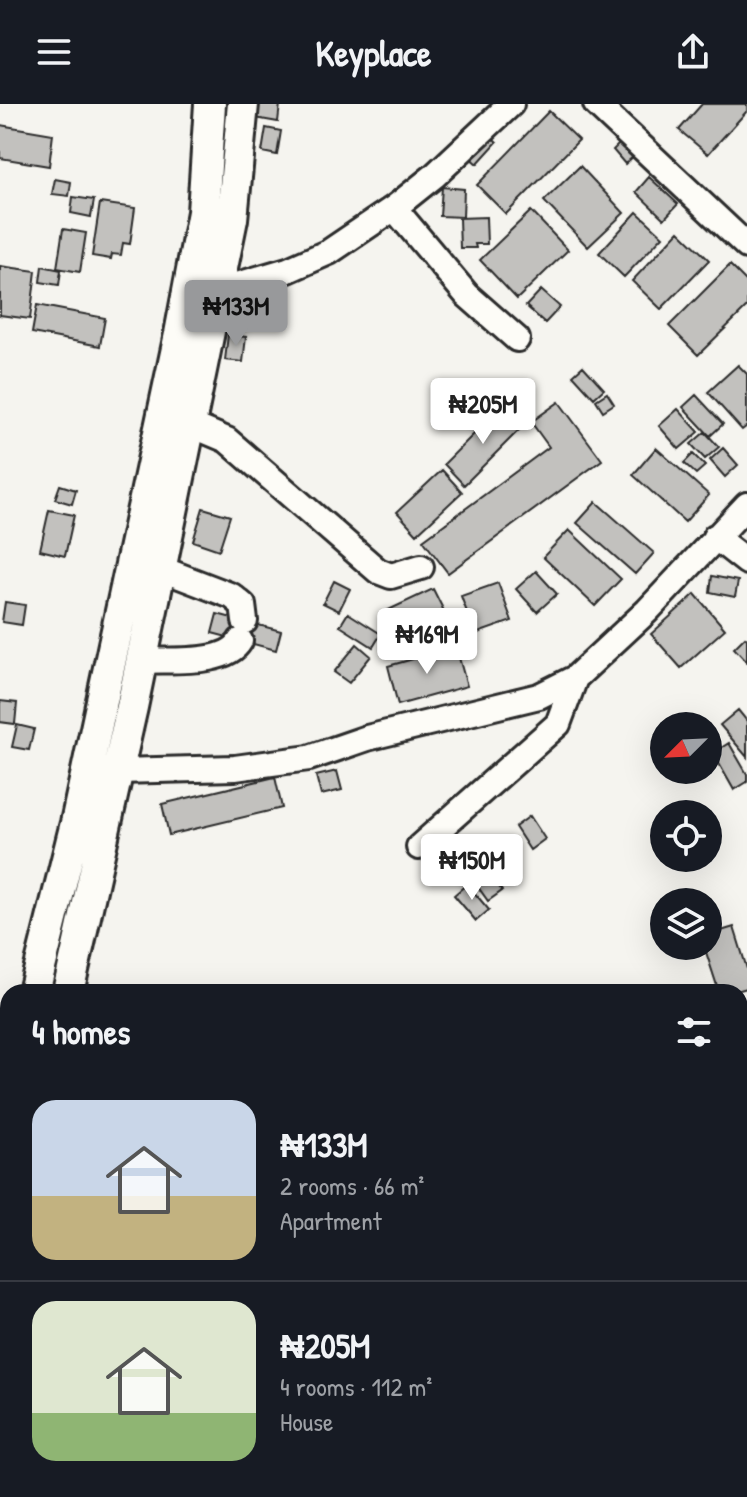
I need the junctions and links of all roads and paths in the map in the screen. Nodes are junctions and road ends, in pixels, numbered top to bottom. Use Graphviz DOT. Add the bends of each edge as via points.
graph roads {
  1 [pos="210,104"];
  2 [pos="243,104"];
  3 [pos="511,104"];
  4 [pos="596,104"];
  5 [pos="394,208"];
  6 [pos="747,246"];
  7 [pos="217,291"];
  8 [pos="517,339"];
  9 [pos="189,424"];
  10 [pos="747,505"];
  11 [pos="715,537"];
  12 [pos="747,562"];
  13 [pos="421,567"];
  14 [pos="159,568"];
  15 [pos="141,661"];
  16 [pos="575,678"];
  17 [pos="118,771"];
  18 [pos="419,847"];
  19 [pos="36,984"];
  20 [pos="70,984"];
  1 -- 19 [label="main road" via="203,212 180,334 76,823"];
  2 -- 7 [label="main road" via="232,219"];
  3 -- 5 [label="street"];
  4 -- 6 [label="street"];
  5 -- 7 [label="street" via="329,252"];
  5 -- 8 [label="street" via="467,295"];
  7 -- 9 [label="main road"];
  9 -- 13 [label="street" via="227,440 378,571 391,576"];
  9 -- 14 [label="main road"];
  10 -- 11 [label="street"];
  11 -- 12 [label="street"];
  11 -- 16 [label="street"];
  14 -- 15 [label="main road"];
  14 -- 15 [label="street" via="232,596 243,605 242,631 235,650 223,657"];
  15 -- 17 [label="main road"];
  16 -- 17 [label="street" via="539,696 367,738 309,758 235,768"];
  16 -- 18 [label="street" via="558,724"];
  17 -- 20 [label="main road"];
}
